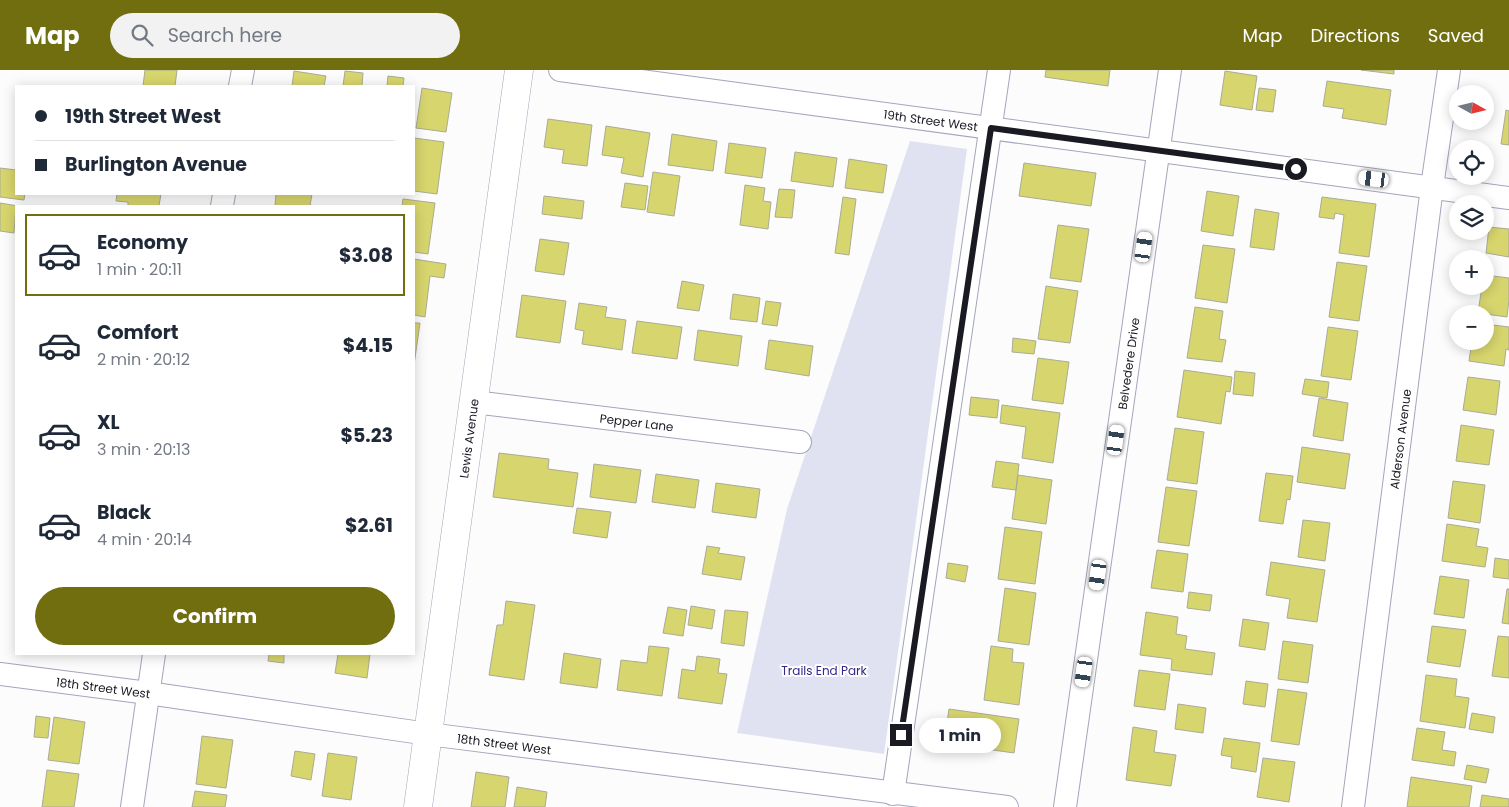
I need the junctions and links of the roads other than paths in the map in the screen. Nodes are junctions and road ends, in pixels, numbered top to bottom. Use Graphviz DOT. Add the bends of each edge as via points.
graph roads {
  1 [pos="243,70"];
  2 [pos="519,70"];
  3 [pos="560,70"];
  4 [pos="999,70"];
  5 [pos="1170,70"];
  6 [pos="1450,70"];
  7 [pos="240,85"];
  8 [pos="991,128"];
  9 [pos="1157,151"];
  10 [pos="1432,186"];
  11 [pos="1509,198"];
  12 [pos="474,402"];
  13 [pos="800,442"];
  14 [pos="154,655"];
  15 [pos="0,674"];
  16 [pos="148,692"];
  17 [pos="428,734"];
  18 [pos="893,794"];
  19 [pos="132,807"];
  20 [pos="418,807"];
  21 [pos="1008,807"];
  22 [pos="1065,807"];
  23 [pos="1353,807"];
  1 -- 7 [label="street"];
  2 -- 12 [label="street, Lewis Avenue"];
  3 -- 8 [label="street, 19th Street West"];
  4 -- 8 [label="street"];
  5 -- 9 [label="street, Belvedere Drive"];
  6 -- 10 [label="street, Alderson Avenue"];
  8 -- 9 [label="street, 19th Street West"];
  8 -- 18 [label="street"];
  9 -- 10 [label="street, 19th Street West"];
  9 -- 22 [label="street, Belvedere Drive"];
  10 -- 11 [label="street, 19th Street West"];
  10 -- 23 [label="street, Alderson Avenue"];
  12 -- 13 [label="street, Pepper Lane"];
  12 -- 17 [label="street, Lewis Avenue"];
  14 -- 16 [label="street"];
  15 -- 16 [label="street, 18th Street West"];
  16 -- 17 [label="street, 18th Street West"];
  16 -- 19 [label="street"];
  17 -- 18 [label="street, 18th Street West"];
  17 -- 20 [label="street, Lewis Avenue"];
  18 -- 21 [label="street, 18th Street West"];
}
